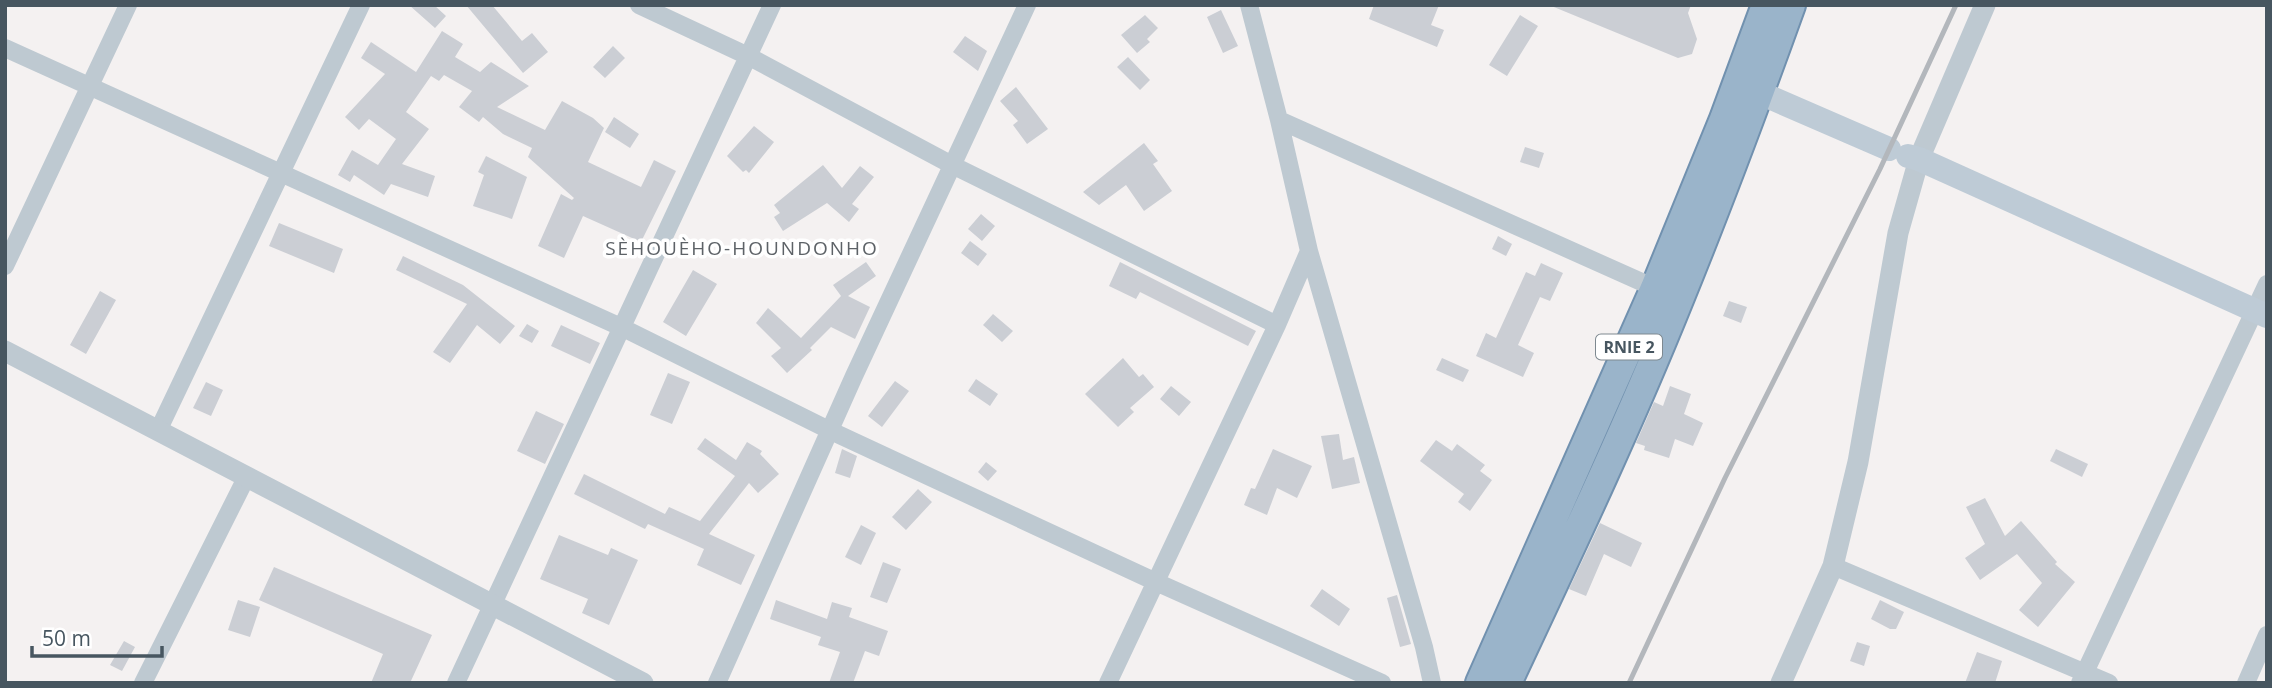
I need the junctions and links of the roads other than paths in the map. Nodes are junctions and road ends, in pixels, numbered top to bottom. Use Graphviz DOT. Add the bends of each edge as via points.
graph roads {
  1 [pos="128,5"];
  2 [pos="361,5"];
  3 [pos="639,5"];
  4 [pos="772,5"];
  5 [pos="1027,5"];
  6 [pos="1249,5"];
  7 [pos="1791,5"];
  8 [pos="1985,5"];
  9 [pos="1761,8"];
  10 [pos="5,48"];
  11 [pos="748,56"];
  12 [pos="90,87"];
  13 [pos="1749,90"];
  14 [pos="1279,120"];
  15 [pos="1905,155"];
  16 [pos="951,165"];
  17 [pos="281,172"];
  18 [pos="1692,230"];
  19 [pos="1309,251"];
  20 [pos="5,266"];
  21 [pos="2267,284"];
  22 [pos="1655,288"];
  23 [pos="2261,313"];
  24 [pos="1277,325"];
  25 [pos="623,328"];
  26 [pos="5,351"];
  27 [pos="158,431"];
  28 [pos="831,431"];
  29 [pos="1572,476"];
  30 [pos="246,478"];
  31 [pos="1598,487"];
  32 [pos="1833,566"];
  33 [pos="1156,582"];
  34 [pos="493,605"];
  35 [pos="2267,635"];
  36 [pos="2082,677"];
  37 [pos="143,683"];
  38 [pos="456,683"];
  39 [pos="643,683"];
  40 [pos="717,683"];
  41 [pos="1108,683"];
  42 [pos="1382,683"];
  43 [pos="1432,683"];
  44 [pos="1480,683"];
  45 [pos="1507,683"];
  46 [pos="1782,683"];
  47 [pos="2109,683"];
  48 [pos="2246,683"];
  1 -- 12 [label="street"];
  2 -- 17 [label="street"];
  3 -- 11 [label="street"];
  4 -- 11 [label="street"];
  5 -- 16 [label="street"];
  6 -- 14 [label="street"];
  7 -- 13 [label="highway, RNIE 2"];
  8 -- 15 [label="street"];
  9 -- 13 [label="highway, RNIE 2"];
  10 -- 12 [label="street"];
  11 -- 16 [label="street"];
  11 -- 25 [label="street"];
  12 -- 17 [label="street"];
  12 -- 20 [label="street"];
  13 -- 15 [label="main road"];
  13 -- 18 [label="highway, RNIE 2"];
  14 -- 19 [label="street"];
  14 -- 22 [label="street"];
  15 -- 23 [label="main road"];
  15 -- 32 [label="street" via="1898,233 1858,462"];
  16 -- 24 [label="street"];
  16 -- 28 [label="street"];
  17 -- 25 [label="street"];
  17 -- 27 [label="street"];
  18 -- 22 [label="highway, RNIE 2"];
  18 -- 31 [label="highway, RNIE 2" via="1677,303"];
  19 -- 24 [label="street"];
  19 -- 43 [label="street"];
  21 -- 23 [label="street"];
  22 -- 29 [label="highway, RNIE 2"];
  23 -- 36 [label="street"];
  24 -- 33 [label="street"];
  25 -- 28 [label="street"];
  25 -- 34 [label="street"];
  26 -- 27 [label="street"];
  27 -- 30 [label="street"];
  28 -- 33 [label="street"];
  28 -- 40 [label="street"];
  29 -- 31 [label="highway"];
  29 -- 44 [label="highway, RNIE 2"];
  30 -- 34 [label="street"];
  30 -- 37 [label="street"];
  31 -- 45 [label="highway, RNIE 2"];
  32 -- 36 [label="street"];
  32 -- 46 [label="street"];
  33 -- 41 [label="street"];
  33 -- 42 [label="street"];
  34 -- 38 [label="street"];
  34 -- 39 [label="street"];
  35 -- 48 [label="street"];
  36 -- 47 [label="street"];
}
